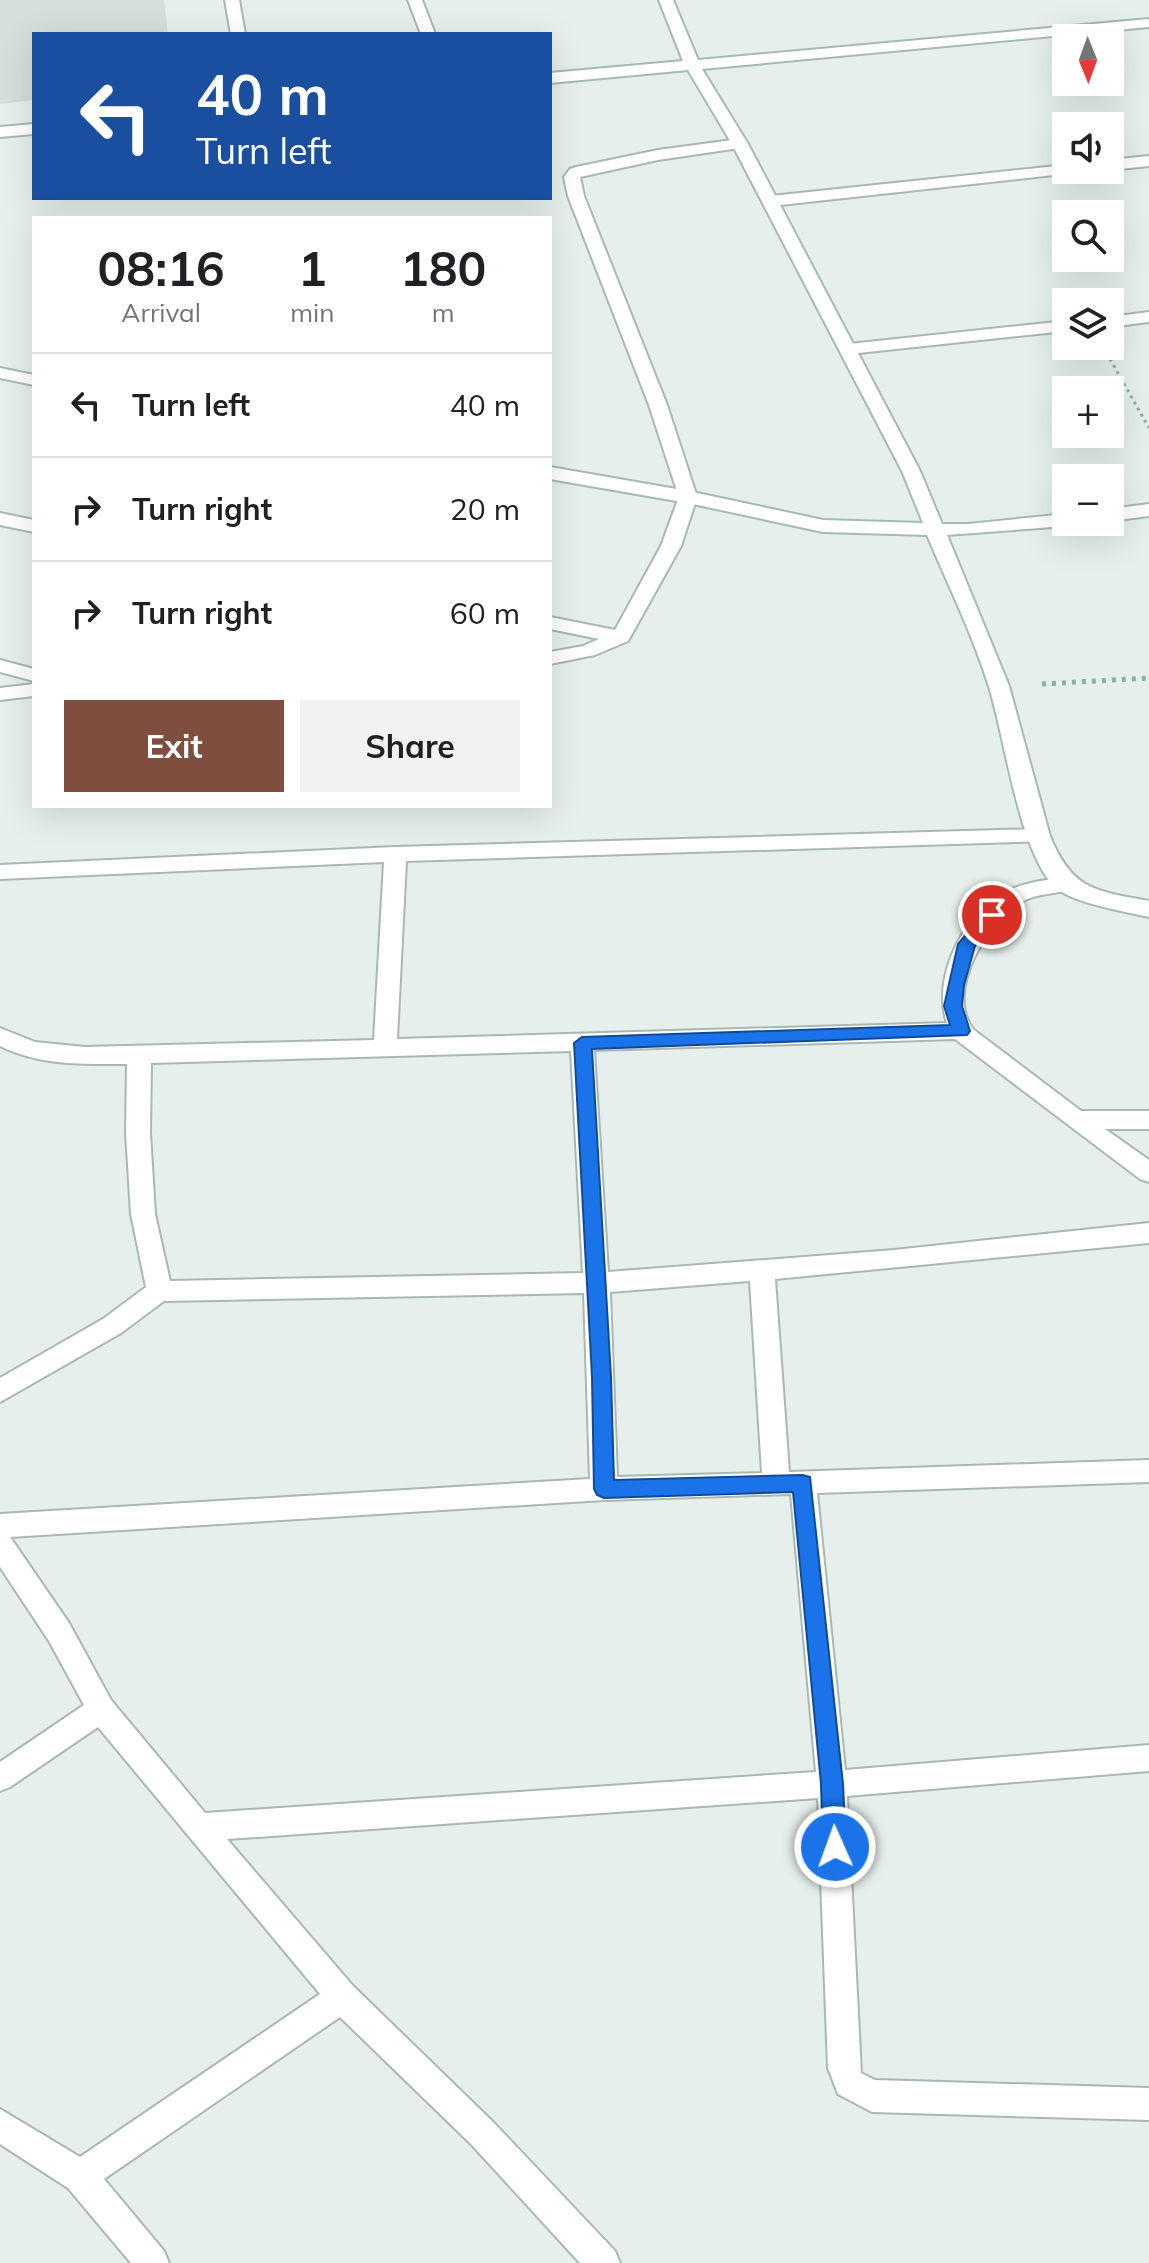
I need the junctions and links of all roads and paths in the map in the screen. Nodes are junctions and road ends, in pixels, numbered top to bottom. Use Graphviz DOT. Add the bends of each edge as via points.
graph roads {
  1 [pos="232,0"];
  2 [pos="415,0"];
  3 [pos="666,0"];
  4 [pos="1149,23"];
  5 [pos="238,32"];
  6 [pos="427,32"];
  7 [pos="692,64"];
  8 [pos="552,78"];
  9 [pos="32,129"];
  10 [pos="0,132"];
  11 [pos="740,144"];
  12 [pos="1149,161"];
  13 [pos="1124,164"];
  14 [pos="1052,171"];
  15 [pos="771,201"];
  16 [pos="1149,317"];
  17 [pos="1124,320"];
  18 [pos="1052,327"];
  19 [pos="849,349"];
  20 [pos="1111,360"];
  21 [pos="0,373"];
  22 [pos="32,380"];
  23 [pos="1149,428"];
  24 [pos="552,473"];
  25 [pos="688,497"];
  26 [pos="1149,510"];
  27 [pos="1124,513"];
  28 [pos="0,519"];
  29 [pos="1052,521"];
  30 [pos="32,526"];
  31 [pos="936,529"];
  32 [pos="552,623"];
  33 [pos="621,637"];
  34 [pos="552,658"];
  35 [pos="0,666"];
  36 [pos="32,674"];
  37 [pos="1149,678"];
  38 [pos="999,686"];
  39 [pos="32,690"];
  40 [pos="0,694"];
  41 [pos="1039,836"];
  42 [pos="395,854"];
  43 [pos="0,872"];
  44 [pos="1065,884"];
  45 [pos="1149,909"];
  46 [pos="961,1031"];
  47 [pos="0,1036"];
  48 [pos="582,1043"];
  49 [pos="385,1050"];
  50 [pos="139,1055"];
  51 [pos="1075,1120"];
  52 [pos="1149,1120"];
  53 [pos="1149,1173"];
  54 [pos="1149,1233"];
  55 [pos="762,1271"];
  56 [pos="595,1283"];
  57 [pos="159,1291"];
  58 [pos="0,1391"];
  59 [pos="1149,1471"];
  60 [pos="789,1483"];
  61 [pos="604,1489"];
  62 [pos="0,1526"];
  63 [pos="0,1544"];
  64 [pos="101,1709"];
  65 [pos="1149,1758"];
  66 [pos="0,1778"];
  67 [pos="832,1784"];
  68 [pos="198,1827"];
  69 [pos="342,1997"];
  70 [pos="1149,2104"];
  71 [pos="0,2125"];
  72 [pos="80,2176"];
  73 [pos="152,2263"];
  74 [pos="603,2263"];
  1 -- 5 [label="street"];
  2 -- 6 [label="street"];
  3 -- 7 [label="street"];
  4 -- 7 [label="street"];
  7 -- 8 [label="street"];
  7 -- 11 [label="street"];
  9 -- 10 [label="street"];
  11 -- 15 [label="street"];
  11 -- 25 [label="street" via="658,155 572,177"];
  12 -- 13 [label="street"];
  14 -- 15 [label="street"];
  15 -- 19 [label="street"];
  16 -- 17 [label="street"];
  18 -- 19 [label="street"];
  19 -- 31 [label="street"];
  20 -- 23 [label="path"];
  21 -- 22 [label="street"];
  24 -- 25 [label="street"];
  25 -- 31 [label="street" via="823,526"];
  25 -- 33 [label="street" via="671,546"];
  26 -- 27 [label="street"];
  28 -- 30 [label="street"];
  29 -- 31 [label="street"];
  31 -- 38 [label="street"];
  32 -- 33 [label="street"];
  33 -- 34 [label="street"];
  35 -- 36 [label="street"];
  37 -- 38 [label="path"];
  38 -- 41 [label="street"];
  39 -- 40 [label="street"];
  41 -- 42 [label="street"];
  41 -- 44 [label="street"];
  42 -- 43 [label="street"];
  42 -- 49 [label="street"];
  44 -- 45 [label="street" via="1111,902"];
  44 -- 46 [label="street" via="1016,895 967,944 953,1006"];
  46 -- 48 [label="street"];
  46 -- 51 [label="street"];
  47 -- 50 [label="street" via="49,1054"];
  48 -- 49 [label="street"];
  48 -- 56 [label="street"];
  49 -- 50 [label="street"];
  50 -- 57 [label="street" via="143,1214"];
  51 -- 52 [label="street"];
  51 -- 53 [label="street"];
  54 -- 55 [label="street"];
  55 -- 56 [label="street"];
  55 -- 60 [label="street"];
  56 -- 57 [label="street"];
  56 -- 61 [label="street"];
  57 -- 58 [label="street" via="112,1326"];
  59 -- 60 [label="street"];
  60 -- 61 [label="street"];
  60 -- 67 [label="street"];
  61 -- 62 [label="street"];
  63 -- 64 [label="street" via="59,1632"];
  64 -- 66 [label="street"];
  64 -- 68 [label="street"];
  65 -- 67 [label="street"];
  67 -- 68 [label="street"];
  67 -- 70 [label="street" via="844,2068 849,2083 872,2096"];
  68 -- 69 [label="street"];
  69 -- 72 [label="street"];
  69 -- 74 [label="street" via="482,2133"];
  71 -- 72 [label="street"];
  72 -- 73 [label="street"];
}
